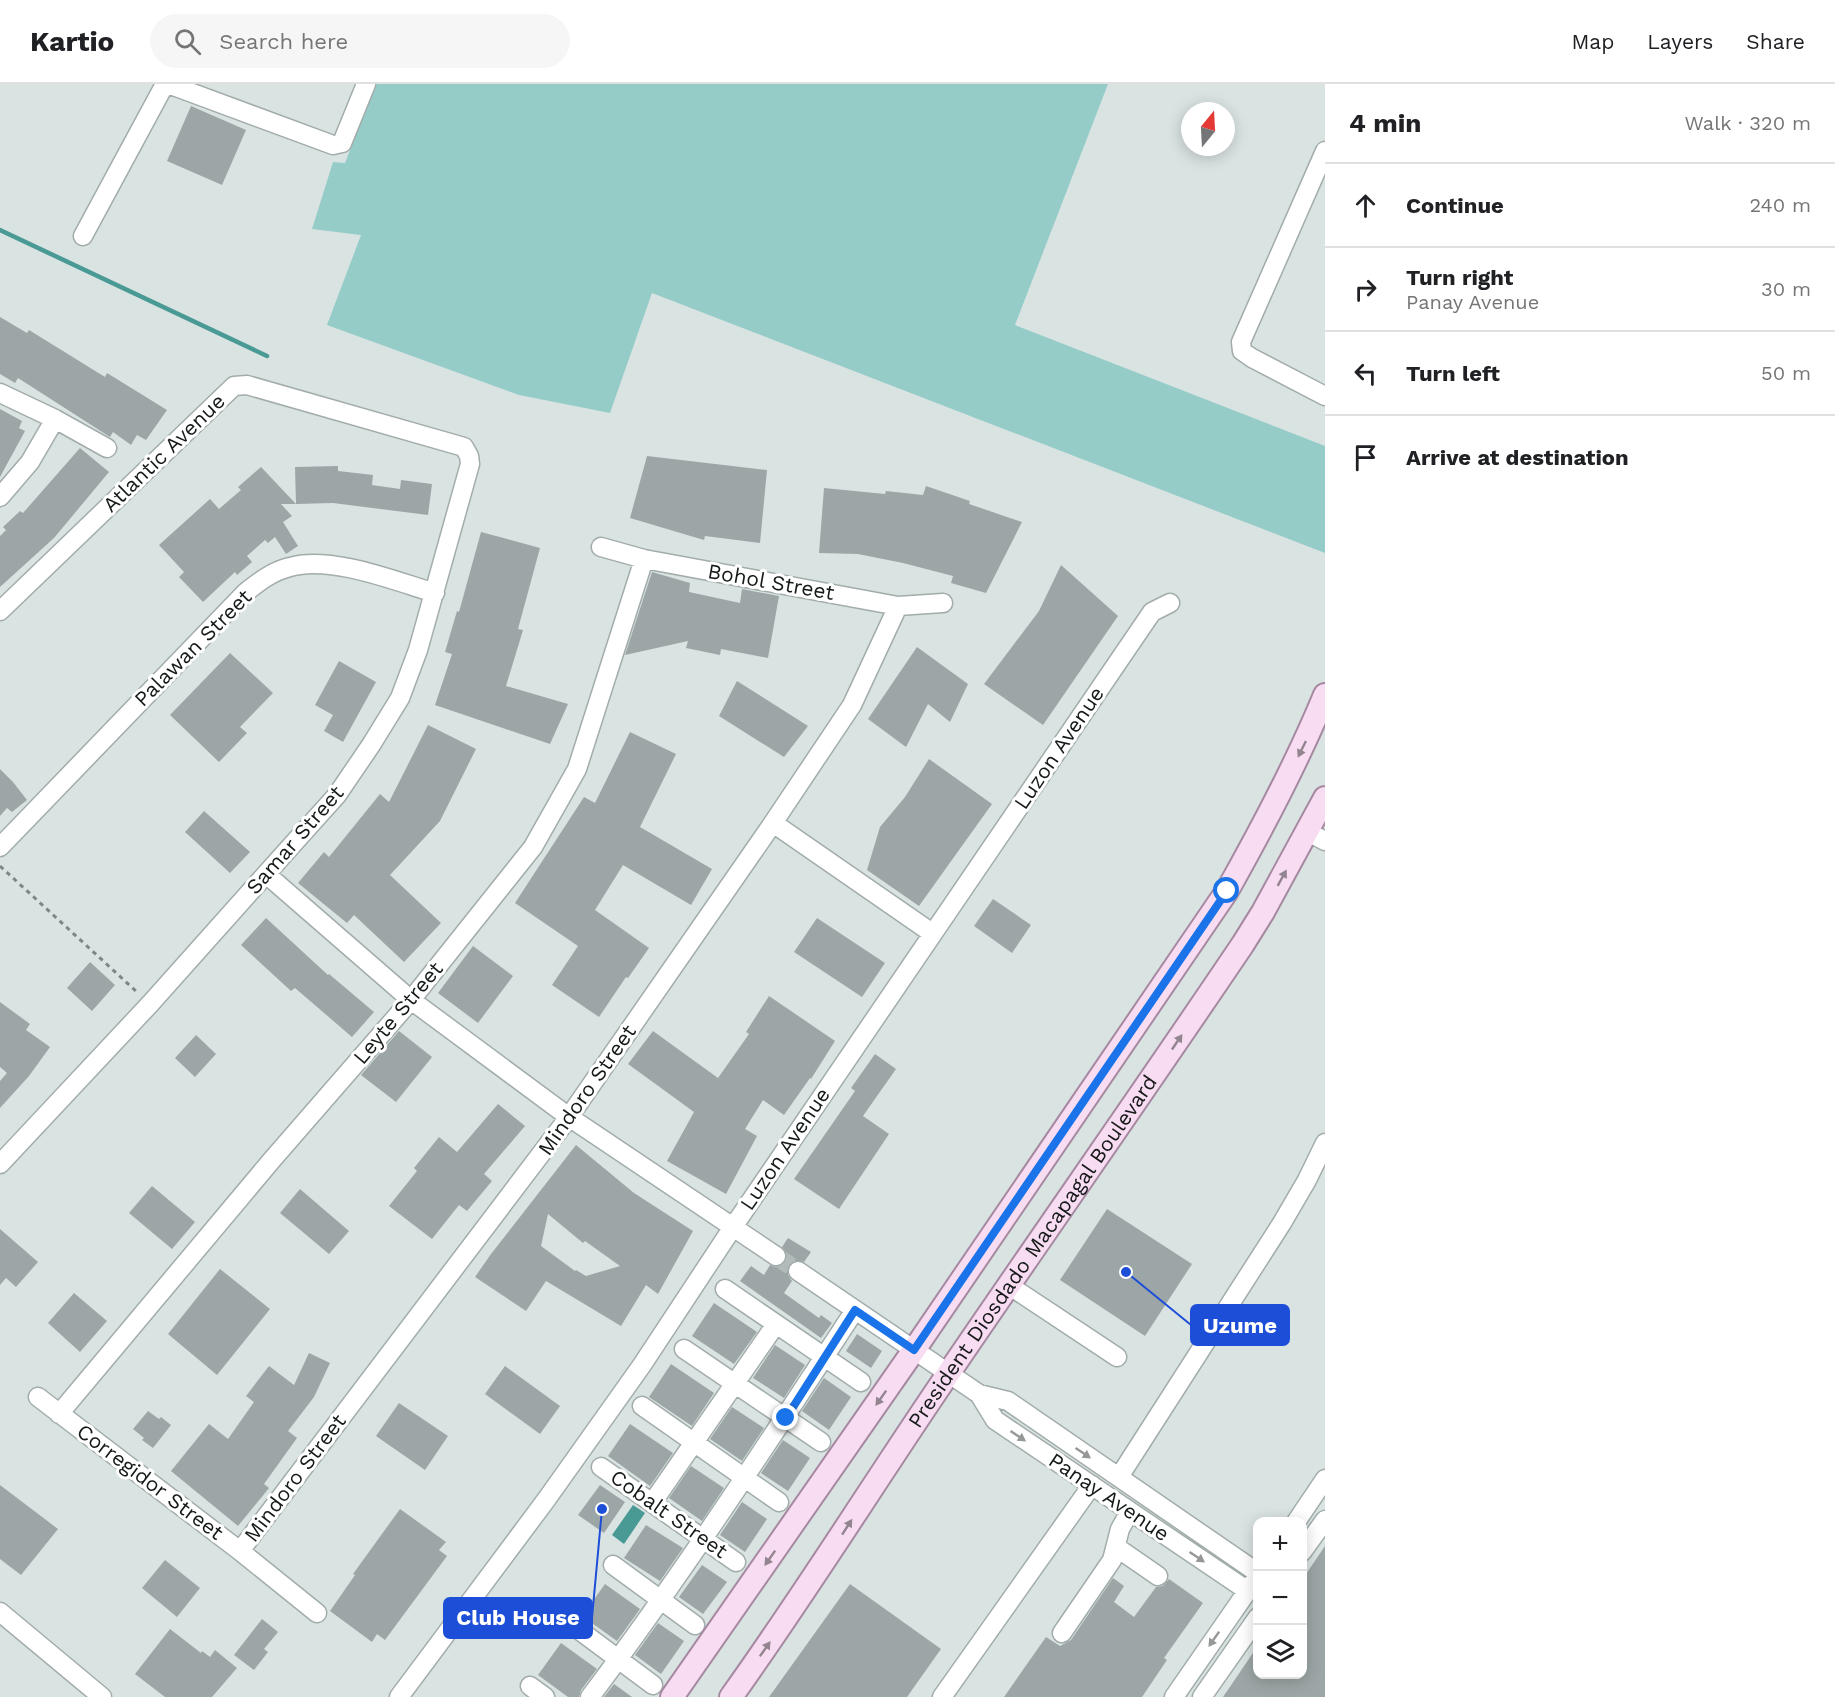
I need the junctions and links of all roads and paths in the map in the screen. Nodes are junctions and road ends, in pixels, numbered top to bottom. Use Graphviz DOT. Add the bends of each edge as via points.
graph roads {
  1 [pos="167,84"];
  2 [pos="366,84"];
  3 [pos="1325,151"];
  4 [pos="83,236"];
  5 [pos="0,393"];
  6 [pos="1325,396"];
  7 [pos="55,418"];
  8 [pos="464,447"];
  9 [pos="107,448"];
  10 [pos="0,496"];
  11 [pos="601,547"];
  12 [pos="644,559"];
  13 [pos="435,593"];
  14 [pos="943,603"];
  15 [pos="1170,603"];
  16 [pos="898,606"];
  17 [pos="0,611"];
  18 [pos="1325,695"];
  19 [pos="1325,798"];
  20 [pos="773,823"];
  21 [pos="1316,837"];
  22 [pos="0,847"];
  23 [pos="0,866"];
  24 [pos="266,874"];
  25 [pos="932,933"];
  26 [pos="411,1000"];
  27 [pos="150,1004"];
  28 [pos="569,1117"];
  29 [pos="1325,1143"];
  30 [pos="0,1164"];
  31 [pos="733,1227"];
  32 [pos="776,1256"];
  33 [pos="798,1271"];
  34 [pos="1010,1286"];
  35 [pos="725,1289"];
  36 [pos="855,1310"];
  37 [pos="776,1324"];
  38 [pos="684,1349"];
  39 [pos="914,1350"];
  40 [pos="825,1357"];
  41 [pos="1117,1357"];
  42 [pos="948,1373"];
  43 [pos="861,1382"];
  44 [pos="736,1384"];
  45 [pos="979,1394"];
  46 [pos="38,1397"];
  47 [pos="642,1406"];
  48 [pos="60,1414"];
  49 [pos="786,1418"];
  50 [pos="821,1442"];
  51 [pos="694,1443"];
  52 [pos="601,1467"];
  53 [pos="1119,1477"];
  54 [pos="745,1479"];
  55 [pos="1325,1479"];
  56 [pos="1092,1485"];
  57 [pos="779,1502"];
  58 [pos="652,1503"];
  59 [pos="1130,1511"];
  60 [pos="1299,1517"];
  61 [pos="1325,1520"];
  62 [pos="703,1539"];
  63 [pos="1307,1545"];
  64 [pos="1116,1547"];
  65 [pos="240,1551"];
  66 [pos="736,1562"];
  67 [pos="613,1565"];
  68 [pos="1158,1576"];
  69 [pos="1253,1579"];
  70 [pos="1253,1579"];
  71 [pos="1253,1581"];
  72 [pos="661,1600"];
  73 [pos="0,1612"];
  74 [pos="317,1613"];
  75 [pos="1253,1623"];
  76 [pos="571,1624"];
  77 [pos="695,1625"];
  78 [pos="1062,1633"];
  79 [pos="618,1660"];
  80 [pos="530,1686"];
  81 [pos="662,1691"];
  82 [pos="102,1697"];
  83 [pos="399,1697"];
  84 [pos="545,1697"];
  85 [pos="590,1697"];
  86 [pos="731,1697"];
  87 [pos="942,1697"];
  88 [pos="1174,1697"];
  89 [pos="1202,1697"];
  1 -- 2 [label="street" via="333,146 342,143 347,134"];
  1 -- 4 [label="street"];
  3 -- 6 [label="street" via="1241,342 1242,351 1252,358"];
  5 -- 7 [label="street"];
  7 -- 9 [label="street"];
  7 -- 10 [label="street" via="30,462"];
  8 -- 13 [label="street, Samar Street" via="470,464"];
  8 -- 17 [label="street, Atlantic Avenue" via="247,385 234,386"];
  11 -- 12 [label="street, Bohol Street"];
  12 -- 16 [label="street, Bohol Street"];
  12 -- 26 [label="street, Leyte Street" via="578,769 533,847"];
  13 -- 22 [label="street, Palawan Street" via="321,564 292,566 270,574 246,592"];
  13 -- 24 [label="street, Samar Street" via="400,698 337,795"];
  14 -- 16 [label="street, Bohol Street"];
  15 -- 25 [label="street, Luzon Avenue" via="1152,612"];
  16 -- 20 [label="street, Mindoro Street" via="852,705"];
  18 -- 39 [label="main road, President Diosdado Macapagal Boulevard, one-way" via="1308,738 1227,891"];
  19 -- 21 [label="main road, President Diosdado Macapagal Boulevard"];
  20 -- 25 [label="street"];
  20 -- 28 [label="street, Mindoro Street"];
  34 -- 21 [label="main road, President Diosdado Macapagal Boulevard, one-way"];
  23 -- 27 [label="path"];
  24 -- 26 [label="street"];
  24 -- 27 [label="street, Samar Street"];
  25 -- 31 [label="street, Luzon Avenue"];
  26 -- 28 [label="street"];
  26 -- 48 [label="street, Leyte Street"];
  27 -- 30 [label="street, Samar Street"];
  28 -- 31 [label="street"];
  28 -- 65 [label="street, Mindoro Street"];
  29 -- 53 [label="street" via="1282,1223"];
  31 -- 32 [label="street"];
  31 -- 83 [label="street, Luzon Avenue" via="642,1365"];
  33 -- 36 [label="street, Panay Avenue"];
  34 -- 41 [label="street"];
  34 -- 42 [label="main road, President Diosdado Macapagal Boulevard"];
  35 -- 37 [label="street"];
  36 -- 39 [label="street, Panay Avenue"];
  36 -- 40 [label="street"];
  37 -- 40 [label="street"];
  37 -- 44 [label="street"];
  38 -- 44 [label="street"];
  39 -- 42 [label="street, Panay Avenue"];
  39 -- 81 [label="main road, President Diosdado Macapagal Boulevard, one-way"];
  40 -- 43 [label="street"];
  40 -- 49 [label="street"];
  42 -- 45 [label="street, Panay Avenue"];
  86 -- 42 [label="main road, President Diosdado Macapagal Boulevard, one-way"];
  44 -- 49 [label="street"];
  44 -- 51 [label="street"];
  45 -- 53 [label="street, Panay Avenue, one-way" via="1008,1401"];
  45 -- 56 [label="street, Panay Avenue, one-way" via="995,1420"];
  46 -- 48 [label="street, Corregidor Street"];
  47 -- 51 [label="street"];
  48 -- 65 [label="street, Corregidor Street"];
  49 -- 50 [label="street"];
  49 -- 54 [label="street"];
  51 -- 54 [label="street"];
  51 -- 58 [label="street"];
  52 -- 58 [label="street, Cobalt Street"];
  53 -- 69 [label="street, Panay Avenue"];
  54 -- 57 [label="street"];
  54 -- 62 [label="street"];
  55 -- 60 [label="street"];
  56 -- 59 [label="street, Panay Avenue"];
  56 -- 87 [label="street"];
  58 -- 62 [label="street, Cobalt Street"];
  59 -- 64 [label="street"];
  59 -- 70 [label="street, Panay Avenue, one-way"];
  61 -- 63 [label="street"];
  62 -- 66 [label="street, Cobalt Street"];
  62 -- 72 [label="street"];
  64 -- 68 [label="street"];
  64 -- 78 [label="street" via="1112,1560"];
  65 -- 74 [label="street, Corregidor Street"];
  67 -- 72 [label="street"];
  71 -- 88 [label="street, one-way"];
  72 -- 77 [label="street"];
  72 -- 79 [label="street"];
  73 -- 82 [label="street"];
  75 -- 89 [label="street"];
  76 -- 79 [label="street"];
  79 -- 81 [label="street"];
  79 -- 85 [label="street"];
  80 -- 84 [label="street"];
}
